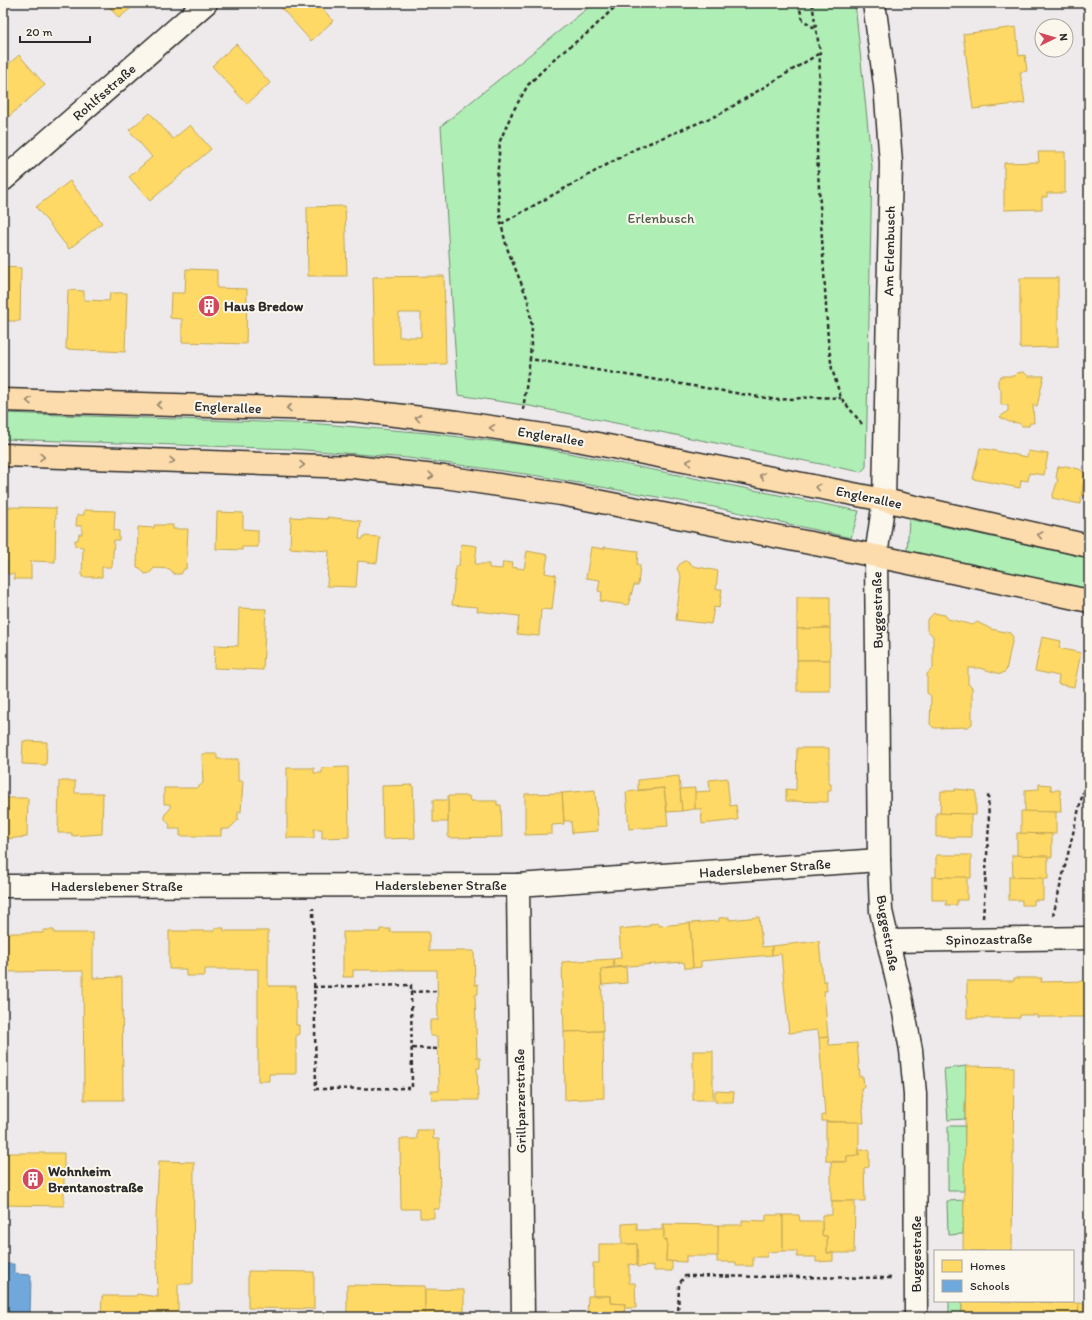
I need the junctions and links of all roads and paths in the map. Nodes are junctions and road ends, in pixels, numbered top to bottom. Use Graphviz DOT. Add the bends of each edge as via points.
graph roads {
  1 [pos="206,3"];
  2 [pos="619,3"];
  3 [pos="798,3"];
  4 [pos="812,3"];
  5 [pos="874,3"];
  6 [pos="816,29"];
  7 [pos="820,54"];
  8 [pos="3,180"];
  9 [pos="501,224"];
  10 [pos="530,359"];
  11 [pos="841,398"];
  12 [pos="3,400"];
  13 [pos="523,410"];
  14 [pos="885,448"];
  15 [pos="3,456"];
  16 [pos="884,500"];
  17 [pos="1089,546"];
  18 [pos="876,556"];
  19 [pos="1089,600"];
  20 [pos="1083,792"];
  21 [pos="988,793"];
  22 [pos="879,860"];
  23 [pos="518,885"];
  24 [pos="3,886"];
  25 [pos="313,886"];
  26 [pos="1047,938"];
  27 [pos="1089,938"];
  28 [pos="982,939"];
  29 [pos="888,941"];
  30 [pos="313,987"];
  31 [pos="438,991"];
  32 [pos="411,992"];
  33 [pos="412,1048"];
  34 [pos="438,1049"];
  35 [pos="892,1278"];
  36 [pos="523,1317"];
  37 [pos="678,1317"];
  38 [pos="916,1317"];
  1 -- 8 [label="street, Rohlfsstraße"];
  2 -- 9 [label="path" via="528,85 512,113 500,141 497,181"];
  3 -- 6 [label="path" via="803,20"];
  4 -- 6 [label="path"];
  5 -- 14 [label="street, Am Erlenbusch" via="885,85 891,163"];
  6 -- 7 [label="path"];
  7 -- 9 [label="path" via="720,114 636,149"];
  7 -- 11 [label="path" via="817,154 822,254 828,340 832,369"];
  9 -- 10 [label="path" via="528,300 532,328"];
  10 -- 11 [label="path" via="778,400"];
  10 -- 13 [label="path"];
  11 -- 14 [label="path"];
  16 -- 12 [label="main road, Englerallee, one-way" via="577,440 457,422 351,410"];
  14 -- 16 [label="street, Am Erlenbusch"];
  15 -- 18 [label="main road, one-way" via="354,467 436,476 561,494"];
  17 -- 16 [label="main road, Englerallee, one-way"];
  16 -- 18 [label="street, Buggestraße"];
  18 -- 19 [label="main road"];
  18 -- 22 [label="street, Buggestraße"];
  20 -- 26 [label="path"];
  21 -- 28 [label="path" via="989,824"];
  22 -- 23 [label="street, Haderslebener Straße"];
  22 -- 29 [label="street, Buggestraße" via="881,911"];
  23 -- 25 [label="street, Haderslebener Straße"];
  23 -- 36 [label="street, Grillparzerstraße"];
  24 -- 25 [label="street, Haderslebener Straße"];
  25 -- 30 [label="path"];
  26 -- 27 [label="street, Spinozastraße"];
  26 -- 28 [label="street, Spinozastraße"];
  28 -- 29 [label="street, Spinozastraße"];
  29 -- 38 [label="street, Buggestraße" via="911,1050 915,1094"];
  30 -- 32 [label="path" via="411,985"];
  30 -- 33 [label="path" via="316,1089 412,1088"];
  31 -- 32 [label="path"];
  32 -- 33 [label="path"];
  33 -- 34 [label="path"];
  35 -- 37 [label="path" via="685,1276 678,1284"];
}
